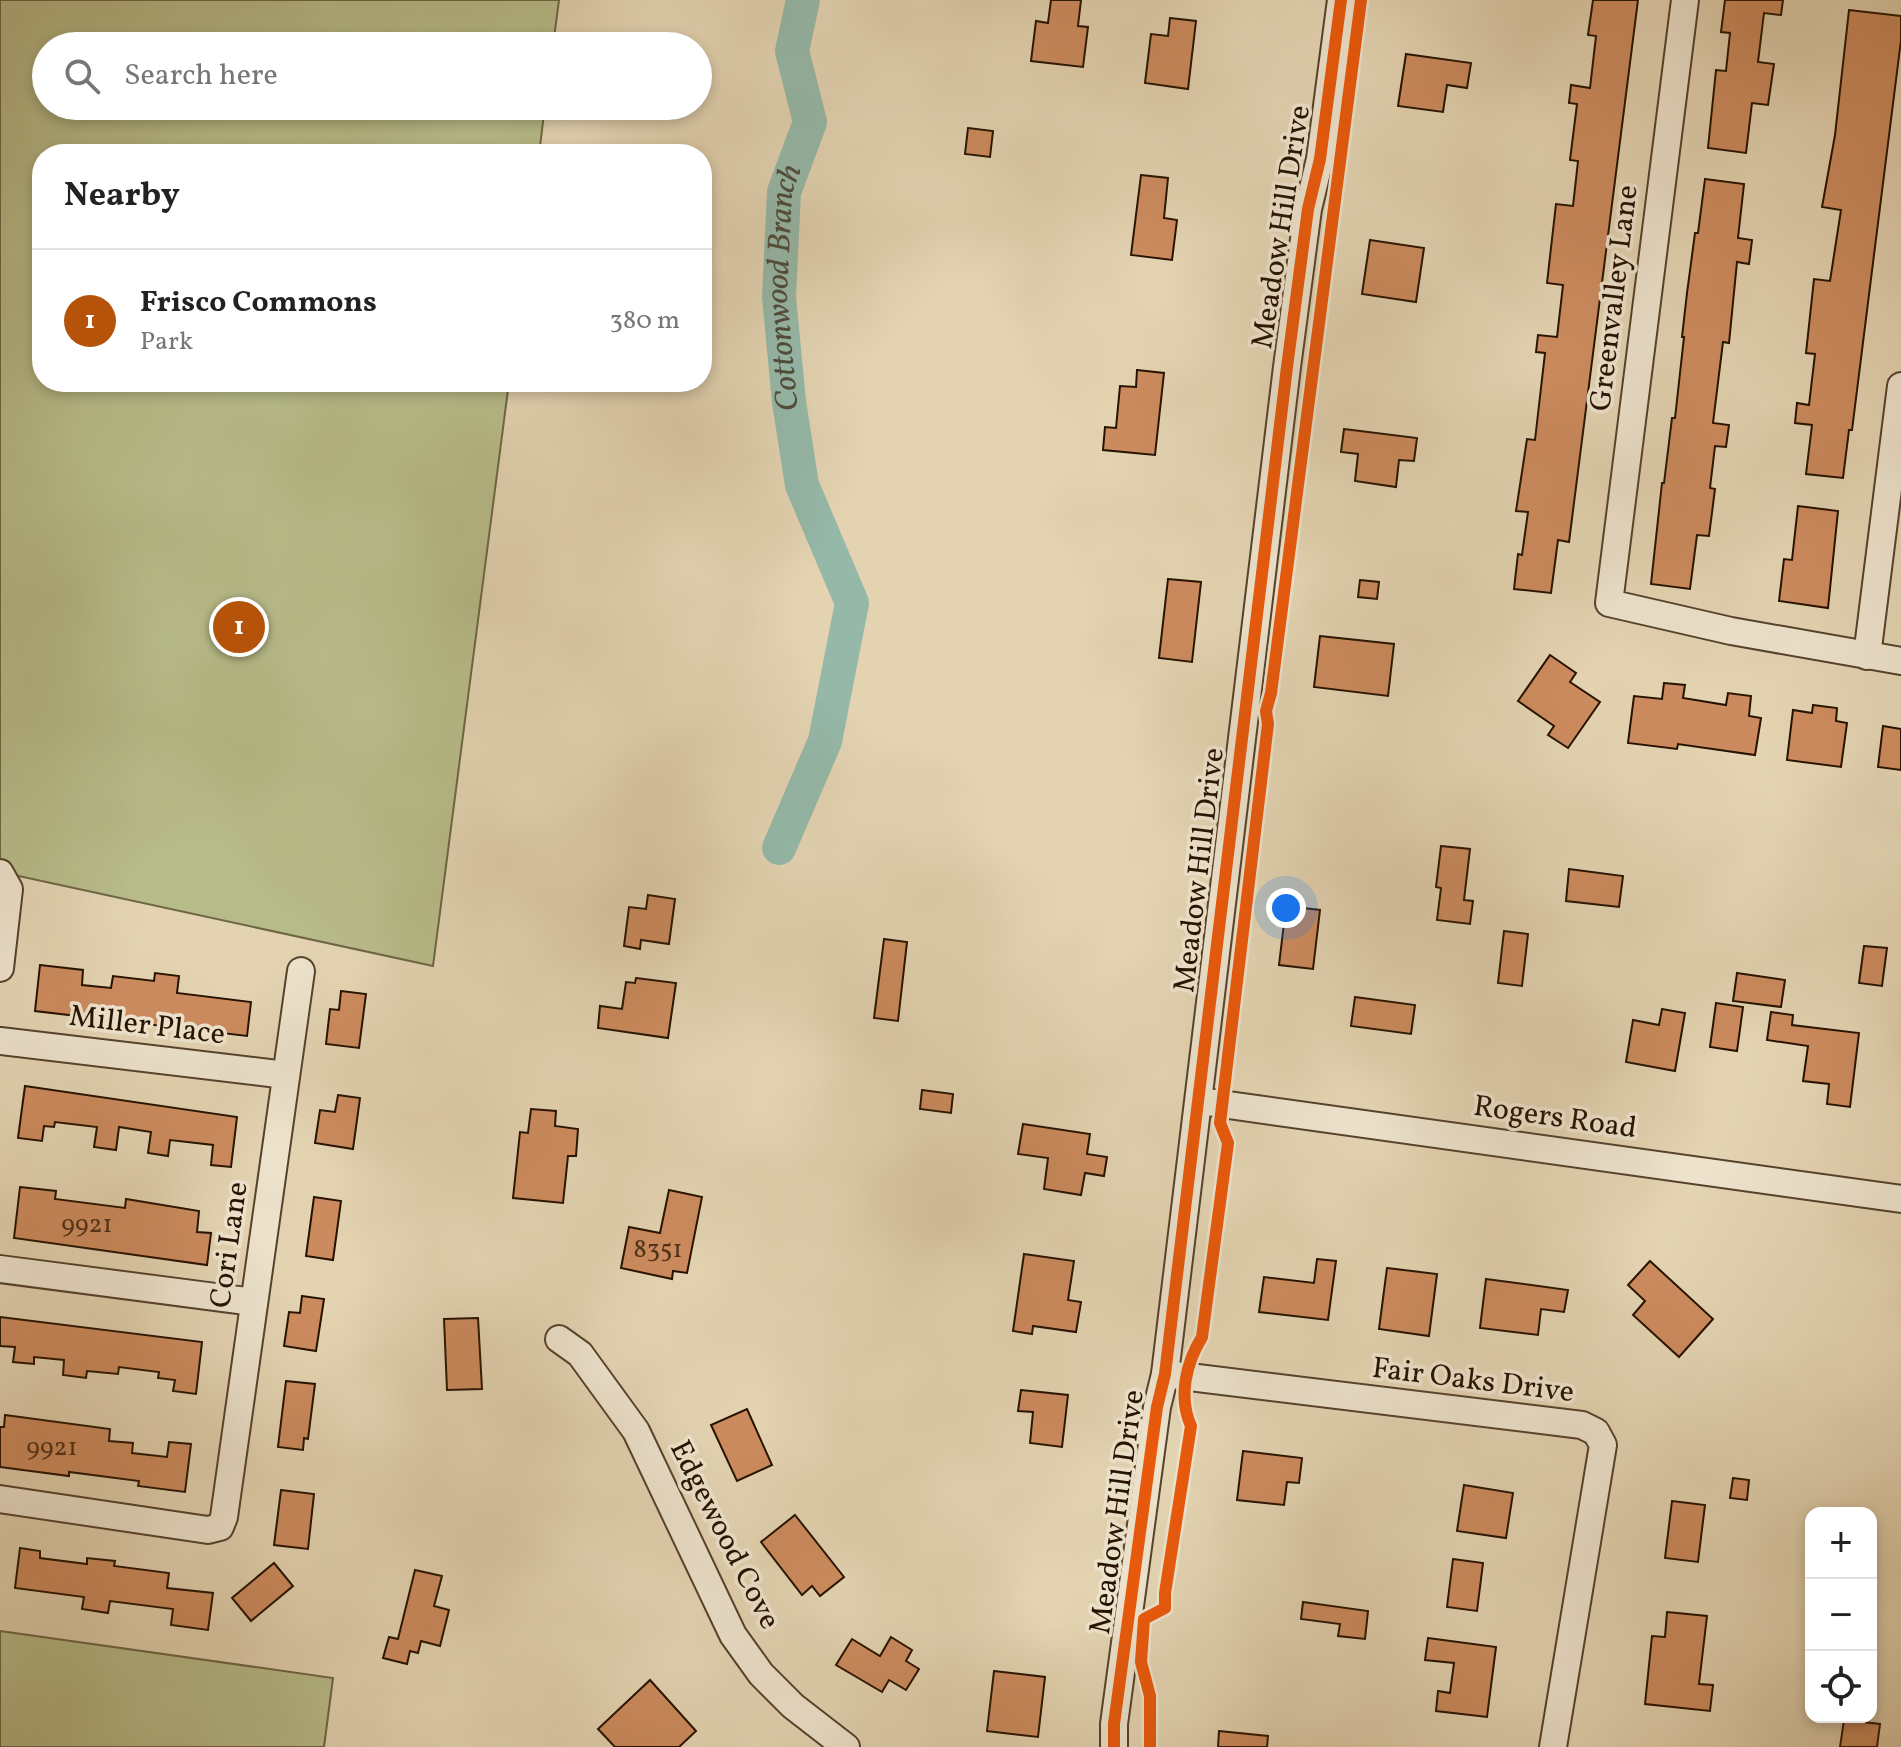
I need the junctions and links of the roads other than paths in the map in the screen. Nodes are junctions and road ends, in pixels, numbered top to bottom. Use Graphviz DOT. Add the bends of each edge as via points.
graph roads {
  1 [pos="1341,0"];
  2 [pos="1685,0"];
  3 [pos="1901,386"];
  4 [pos="1867,656"];
  5 [pos="1901,661"];
  6 [pos="1,874"];
  7 [pos="0,968"];
  8 [pos="301,971"];
  9 [pos="0,1041"];
  10 [pos="286,1075"];
  11 [pos="1200,1101"];
  12 [pos="1901,1199"];
  13 [pos="0,1269"];
  14 [pos="254,1302"];
  15 [pos="559,1339"];
  16 [pos="1165,1374"];
  17 [pos="0,1499"];
  18 [pos="846,1747"];
  19 [pos="1114,1747"];
  20 [pos="1553,1747"];
  1 -- 11 [label="street, Meadow Hill Drive" via="1287,367"];
  2 -- 4 [label="street, Greenvalley Lane" via="1609,603"];
  3 -- 4 [label="street"];
  4 -- 5 [label="street"];
  6 -- 7 [label="street" via="9,889"];
  8 -- 10 [label="street, Cori Lane"];
  9 -- 10 [label="street, Miller Place"];
  10 -- 14 [label="street, Cori Lane"];
  11 -- 12 [label="street, Rogers Road"];
  11 -- 16 [label="street, Meadow Hill Drive"];
  13 -- 14 [label="street"];
  14 -- 17 [label="street, Cori Lane" via="220,1527 208,1530"];
  15 -- 18 [label="street, Edgewood Cove" via="580,1354 636,1431 733,1635 793,1706"];
  16 -- 19 [label="street, Meadow Hill Drive"];
  16 -- 20 [label="street, Fair Oaks Drive" via="1582,1425 1596,1432 1603,1445"];
}
